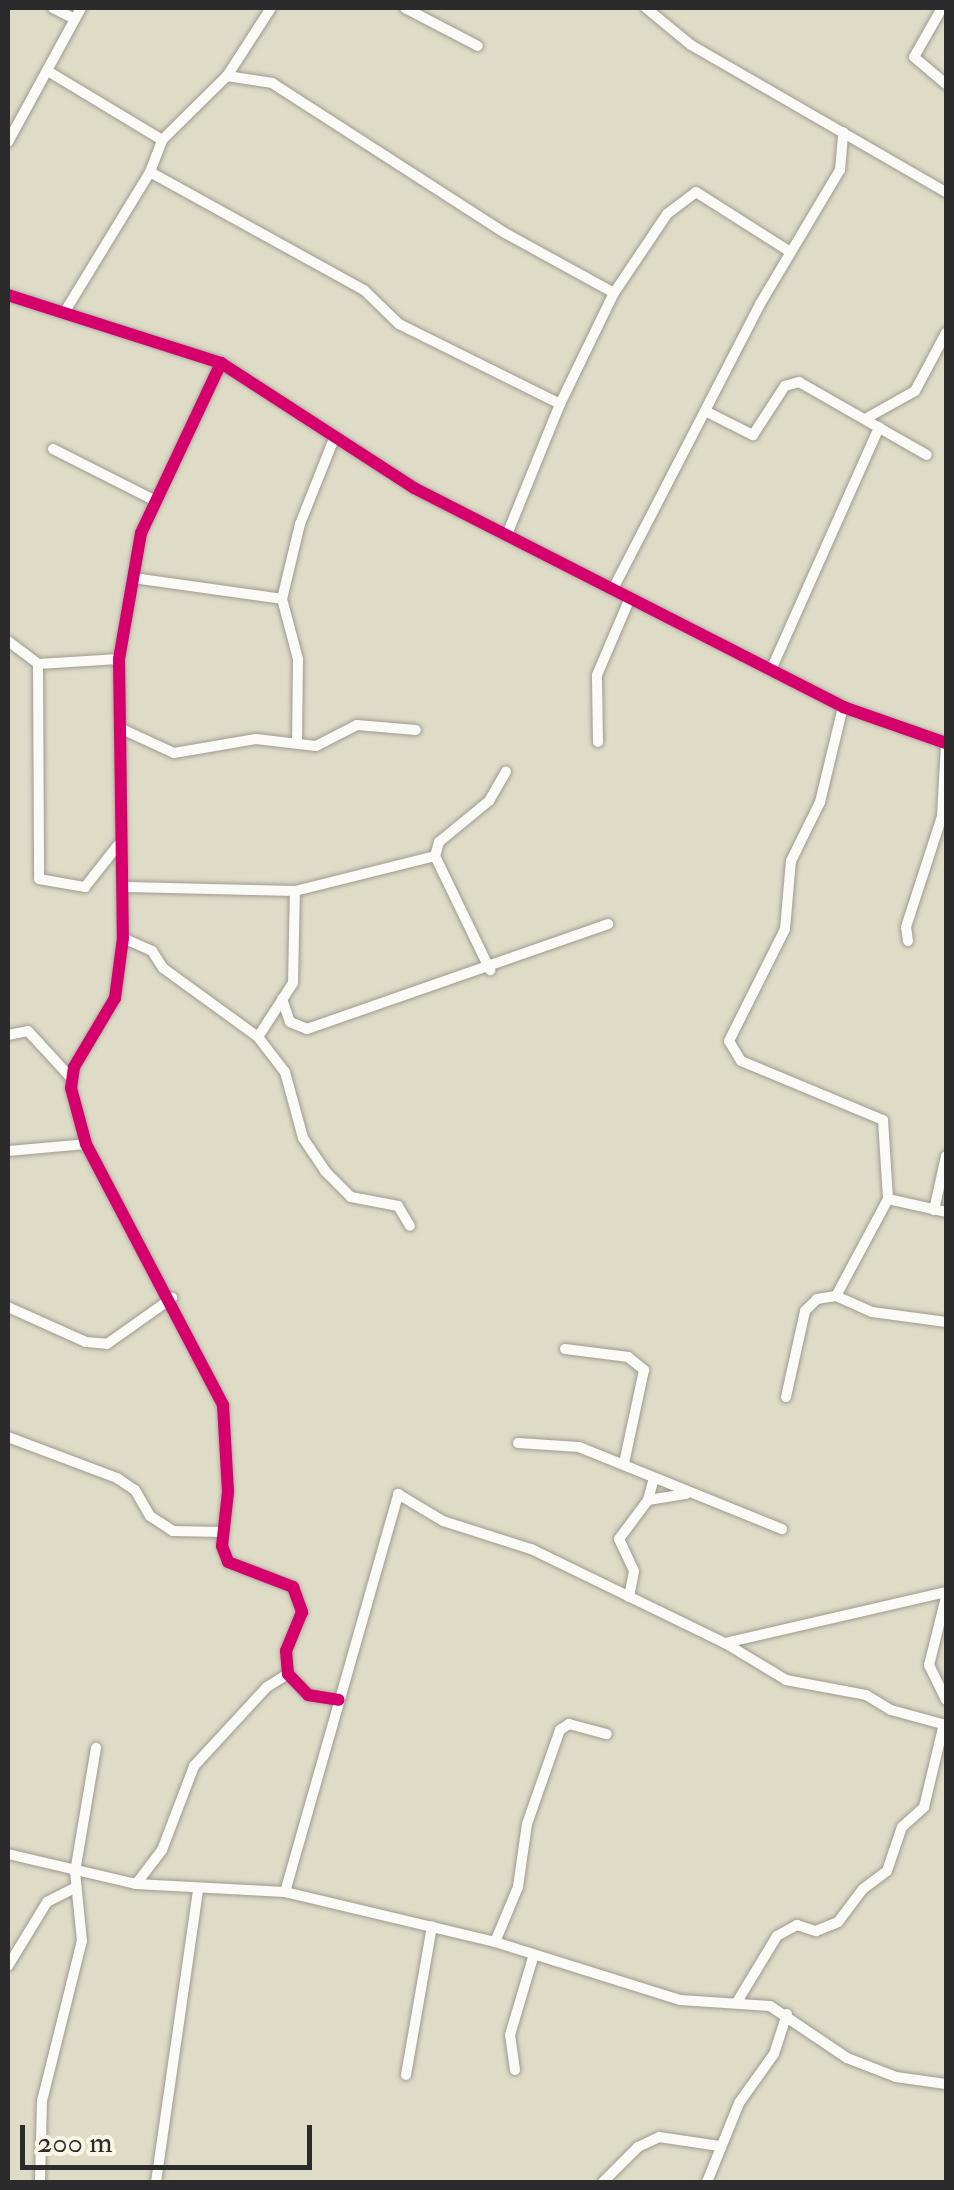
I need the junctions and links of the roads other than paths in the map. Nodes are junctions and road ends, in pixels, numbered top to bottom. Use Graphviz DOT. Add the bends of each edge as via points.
graph roads {
  1 [pos="52,8"];
  2 [pos="82,8"];
  3 [pos="271,8"];
  4 [pos="405,8"];
  5 [pos="646,8"];
  6 [pos="942,8"];
  7 [pos="73,18"];
  8 [pos="478,46"];
  9 [pos="51,73"];
  10 [pos="227,76"];
  11 [pos="946,84"];
  12 [pos="843,132"];
  13 [pos="162,140"];
  14 [pos="8,142"];
  15 [pos="150,172"];
  16 [pos="946,192"];
  17 [pos="789,252"];
  18 [pos="614,293"];
  19 [pos="8,295"];
  20 [pos="64,312"];
  21 [pos="946,334"];
  22 [pos="221,363"];
  23 [pos="560,404"];
  24 [pos="705,412"];
  25 [pos="865,419"];
  26 [pos="879,427"];
  27 [pos="333,440"];
  28 [pos="53,449"];
  29 [pos="926,454"];
  30 [pos="154,500"];
  31 [pos="508,532"];
  32 [pos="133,578"];
  33 [pos="613,590"];
  34 [pos="630,598"];
  35 [pos="282,599"];
  36 [pos="8,640"];
  37 [pos="119,660"];
  38 [pos="38,664"];
  39 [pos="771,670"];
  40 [pos="843,707"];
  41 [pos="124,730"];
  42 [pos="416,730"];
  43 [pos="297,742"];
  44 [pos="598,742"];
  45 [pos="946,744"];
  46 [pos="506,772"];
  47 [pos="118,845"];
  48 [pos="435,856"];
  49 [pos="127,887"];
  50 [pos="295,891"];
  51 [pos="608,924"];
  52 [pos="123,938"];
  53 [pos="908,941"];
  54 [pos="490,970"];
  55 [pos="282,999"];
  56 [pos="8,1035"];
  57 [pos="258,1036"];
  58 [pos="70,1078"];
  59 [pos="86,1144"];
  60 [pos="8,1151"];
  61 [pos="946,1156"];
  62 [pos="888,1199"];
  63 [pos="940,1212"];
  64 [pos="410,1226"];
  65 [pos="836,1296"];
  66 [pos="172,1298"];
  67 [pos="8,1306"];
  68 [pos="946,1322"];
  69 [pos="564,1348"];
  70 [pos="786,1397"];
  71 [pos="8,1437"];
  72 [pos="518,1443"];
  73 [pos="624,1463"];
  74 [pos="653,1481"];
  75 [pos="688,1494"];
  76 [pos="648,1500"];
  77 [pos="782,1528"];
  78 [pos="222,1532"];
  79 [pos="946,1595"];
  80 [pos="630,1597"];
  81 [pos="726,1643"];
  82 [pos="288,1674"];
  83 [pos="340,1700"];
  84 [pos="946,1700"];
  85 [pos="945,1724"];
  86 [pos="606,1734"];
  87 [pos="96,1748"];
  88 [pos="8,1854"];
  89 [pos="76,1872"];
  90 [pos="136,1884"];
  91 [pos="76,1886"];
  92 [pos="198,1890"];
  93 [pos="285,1892"];
  94 [pos="432,1926"];
  95 [pos="496,1942"];
  96 [pos="534,1954"];
  97 [pos="8,1966"];
  98 [pos="737,2002"];
  99 [pos="787,2014"];
  100 [pos="516,2070"];
  101 [pos="406,2075"];
  102 [pos="946,2084"];
  103 [pos="719,2146"];
  104 [pos="40,2182"];
  105 [pos="156,2182"];
  106 [pos="603,2182"];
  107 [pos="707,2182"];
  1 -- 7 [label="street"];
  2 -- 7 [label="street"];
  3 -- 10 [label="street"];
  4 -- 8 [label="street"];
  5 -- 12 [label="street" via="691,46"];
  6 -- 11 [label="street" via="914,57"];
  7 -- 9 [label="street"];
  9 -- 13 [label="street"];
  9 -- 14 [label="street"];
  10 -- 13 [label="street"];
  10 -- 18 [label="street" via="272,83 504,233"];
  12 -- 16 [label="street"];
  12 -- 17 [label="street" via="840,170"];
  13 -- 15 [label="street"];
  15 -- 20 [label="street"];
  15 -- 23 [label="street" via="364,290 399,324"];
  17 -- 18 [label="street" via="692,193 667,214"];
  17 -- 24 [label="street"];
  18 -- 23 [label="street"];
  19 -- 20 [label="street"];
  20 -- 22 [label="street"];
  21 -- 25 [label="street" via="915,391"];
  22 -- 27 [label="street"];
  22 -- 30 [label="street"];
  23 -- 31 [label="street"];
  24 -- 25 [label="street" via="754,435 785,386 800,382"];
  24 -- 33 [label="street"];
  25 -- 26 [label="street"];
  26 -- 29 [label="street"];
  26 -- 39 [label="street"];
  27 -- 31 [label="street"];
  27 -- 35 [label="street" via="300,524"];
  28 -- 30 [label="street"];
  30 -- 32 [label="street"];
  31 -- 33 [label="street"];
  32 -- 35 [label="street"];
  32 -- 37 [label="street"];
  33 -- 34 [label="street"];
  34 -- 39 [label="street"];
  34 -- 44 [label="street" via="597,675"];
  35 -- 43 [label="street" via="298,659"];
  36 -- 38 [label="street"];
  37 -- 38 [label="street"];
  37 -- 41 [label="street"];
  38 -- 47 [label="street" via="39,879 85,887"];
  39 -- 40 [label="street"];
  40 -- 45 [label="street"];
  40 -- 62 [label="street" via="820,802 791,861 785,928 729,1047 741,1061 883,1120"];
  41 -- 43 [label="street" via="174,753 256,739"];
  41 -- 47 [label="street"];
  42 -- 43 [label="street" via="357,725 316,746"];
  45 -- 53 [label="street" via="942,816 906,927"];
  46 -- 48 [label="street" via="489,800 439,842"];
  47 -- 49 [label="street"];
  48 -- 50 [label="street"];
  48 -- 54 [label="street"];
  49 -- 50 [label="street"];
  49 -- 52 [label="street"];
  50 -- 55 [label="street" via="293,983"];
  51 -- 54 [label="street"];
  52 -- 57 [label="street" via="152,952 163,968"];
  52 -- 58 [label="street" via="115,998"];
  54 -- 55 [label="street" via="307,1029 294,1026"];
  55 -- 57 [label="street"];
  56 -- 58 [label="street" via="28,1031"];
  57 -- 64 [label="street" via="286,1072 310,1152 351,1197 392,1202"];
  58 -- 59 [label="street"];
  59 -- 60 [label="street"];
  59 -- 66 [label="street"];
  61 -- 63 [label="street"];
  62 -- 63 [label="street"];
  62 -- 65 [label="street"];
  65 -- 68 [label="street" via="872,1312"];
  65 -- 70 [label="street" via="809,1302"];
  66 -- 67 [label="street" via="107,1344 86,1342"];
  66 -- 78 [label="street" via="223,1405 228,1492"];
  69 -- 73 [label="street" via="628,1357 644,1370"];
  71 -- 78 [label="street" via="117,1478 173,1531"];
  72 -- 73 [label="street" via="559,1443"];
  73 -- 74 [label="street"];
  74 -- 75 [label="street"];
  74 -- 76 [label="street"];
  75 -- 76 [label="street"];
  75 -- 77 [label="street"];
  76 -- 80 [label="street" via="619,1539 634,1571"];
  78 -- 82 [label="street" via="228,1562 281,1578 302,1598 286,1651"];
  79 -- 81 [label="street"];
  79 -- 84 [label="street" via="929,1665"];
  80 -- 81 [label="street"];
  80 -- 83 [label="street" via="531,1549 443,1520 398,1494"];
  81 -- 85 [label="street" via="786,1680 846,1690"];
  82 -- 83 [label="street" via="308,1696"];
  82 -- 90 [label="street" via="266,1687 194,1766 162,1850"];
  83 -- 93 [label="street"];
  85 -- 98 [label="street" via="924,1806 902,1828 887,1871 838,1922 816,1932 797,1925 777,1936"];
  86 -- 95 [label="street" via="569,1724 560,1730 526,1824 518,1887"];
  87 -- 89 [label="street"];
  88 -- 89 [label="street"];
  89 -- 90 [label="street"];
  89 -- 91 [label="street"];
  90 -- 92 [label="street"];
  91 -- 97 [label="street" via="47,1902"];
  91 -- 104 [label="street" via="82,1941 42,2101"];
  92 -- 93 [label="street"];
  92 -- 105 [label="street"];
  93 -- 94 [label="street"];
  94 -- 95 [label="street"];
  94 -- 101 [label="street"];
  95 -- 96 [label="street"];
  96 -- 98 [label="street" via="680,2000"];
  96 -- 100 [label="street" via="510,2035"];
  98 -- 99 [label="street"];
  99 -- 102 [label="street" via="847,2058 896,2077"];
  99 -- 103 [label="street" via="774,2054 739,2102"];
  103 -- 106 [label="street" via="658,2137"];
  103 -- 107 [label="street"];
}
